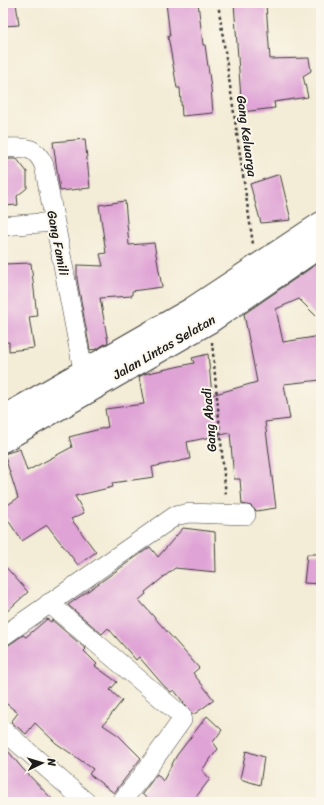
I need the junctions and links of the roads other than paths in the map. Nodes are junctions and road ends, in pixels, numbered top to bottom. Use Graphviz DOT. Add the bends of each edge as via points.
graph roads {
  1 [pos="3,148"];
  2 [pos="54,222"];
  3 [pos="321,223"];
  4 [pos="3,226"];
  5 [pos="321,246"];
  6 [pos="267,268"];
  7 [pos="83,370"];
  8 [pos="3,417"];
  9 [pos="3,441"];
  10 [pos="237,516"];
  11 [pos="49,603"];
  12 [pos="3,636"];
  13 [pos="3,730"];
  14 [pos="86,802"];
  15 [pos="120,802"];
  1 -- 2 [label="street, Gang Famili" via="28,147 39,154 44,165"];
  2 -- 4 [label="street"];
  2 -- 7 [label="street, Gang Famili"];
  3 -- 6 [label="highway, Jalan Lintas Selatan"];
  5 -- 6 [label="highway, Jalan Lintas Selatan"];
  6 -- 7 [label="highway, Jalan Lintas Selatan"];
  6 -- 9 [label="highway, Jalan Lintas Selatan" via="210,322"];
  7 -- 8 [label="highway, Jalan Lintas Selatan"];
  10 -- 11 [label="street" via="189,513 174,516"];
  11 -- 12 [label="street"];
  11 -- 15 [label="street" via="182,716 182,720 142,776"];
  13 -- 14 [label="street"];
}
